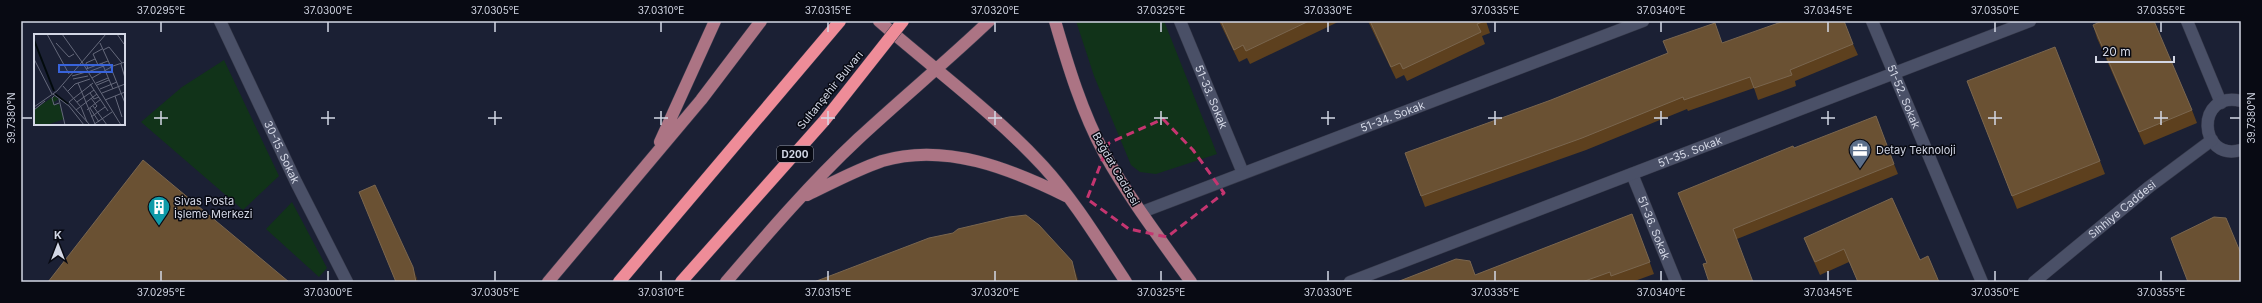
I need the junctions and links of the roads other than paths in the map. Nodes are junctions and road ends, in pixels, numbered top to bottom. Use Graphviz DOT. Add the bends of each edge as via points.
graph roads {
  1 [pos="220,21"];
  2 [pos="715,21"];
  3 [pos="761,21"];
  4 [pos="840,21"];
  5 [pos="879,21"];
  6 [pos="903,21"];
  7 [pos="989,21"];
  8 [pos="1055,21"];
  9 [pos="1180,21"];
  10 [pos="1643,21"];
  11 [pos="1872,21"];
  12 [pos="2030,21"];
  13 [pos="2187,21"];
  14 [pos="938,69"];
  15 [pos="1894,73"];
  16 [pos="2240,99"];
  17 [pos="2221,103"];
  18 [pos="2212,140"];
  19 [pos="2241,150"];
  20 [pos="654,157"];
  21 [pos="1243,173"];
  22 [pos="1632,174"];
  23 [pos="801,198"];
  24 [pos="1068,198"];
  25 [pos="1142,212"];
  26 [pos="347,282"];
  27 [pos="548,282"];
  28 [pos="619,282"];
  29 [pos="681,282"];
  30 [pos="726,282"];
  31 [pos="1126,282"];
  32 [pos="1191,282"];
  33 [pos="1350,282"];
  34 [pos="1676,282"];
  35 [pos="1982,282"];
  36 [pos="2034,282"];
  1 -- 26 [label="street, 30-15. Sokak" via="296,182"];
  2 -- 20 [label="main road"];
  3 -- 20 [label="main road"];
  4 -- 28 [label="highway"];
  5 -- 14 [label="main road"];
  6 -- 29 [label="highway, Sultanşehir Bulvarı / D200, bridge" via="824,121"];
  7 -- 14 [label="main road"];
  8 -- 25 [label="main road, Bağdat Caddesi" via="1087,117 1103,152"];
  9 -- 21 [label="street, 51-33. Sokak"];
  10 -- 21 [label="street, 51-34. Sokak"];
  11 -- 15 [label="street, 51-52. Sokak"];
  12 -- 15 [label="street, 51-35. Sokak"];
  13 -- 17 [label="street"];
  14 -- 23 [label="main road" via="857,140"];
  14 -- 24 [label="main road" via="1034,157"];
  15 -- 22 [label="street, 51-35. Sokak"];
  15 -- 35 [label="street, 51-52. Sokak"];
  16 -- 17 [label="street"];
  17 -- 18 [label="street" via="2215,107 2207,121 2207,129"];
  18 -- 19 [label="street" via="2221,148"];
  18 -- 36 [label="street, Sıhhiye Caddesi" via="2149,187"];
  20 -- 27 [label="main road"];
  21 -- 25 [label="street, 51-34. Sokak"];
  22 -- 33 [label="street, 51-35. Sokak"];
  22 -- 34 [label="street, 51-36. Sokak"];
  23 -- 24 [label="main road" via="884,161 922,155 964,158 1007,169"];
  23 -- 30 [label="main road"];
  24 -- 31 [label="main road"];
  25 -- 32 [label="main road, Bağdat Caddesi"];
}
